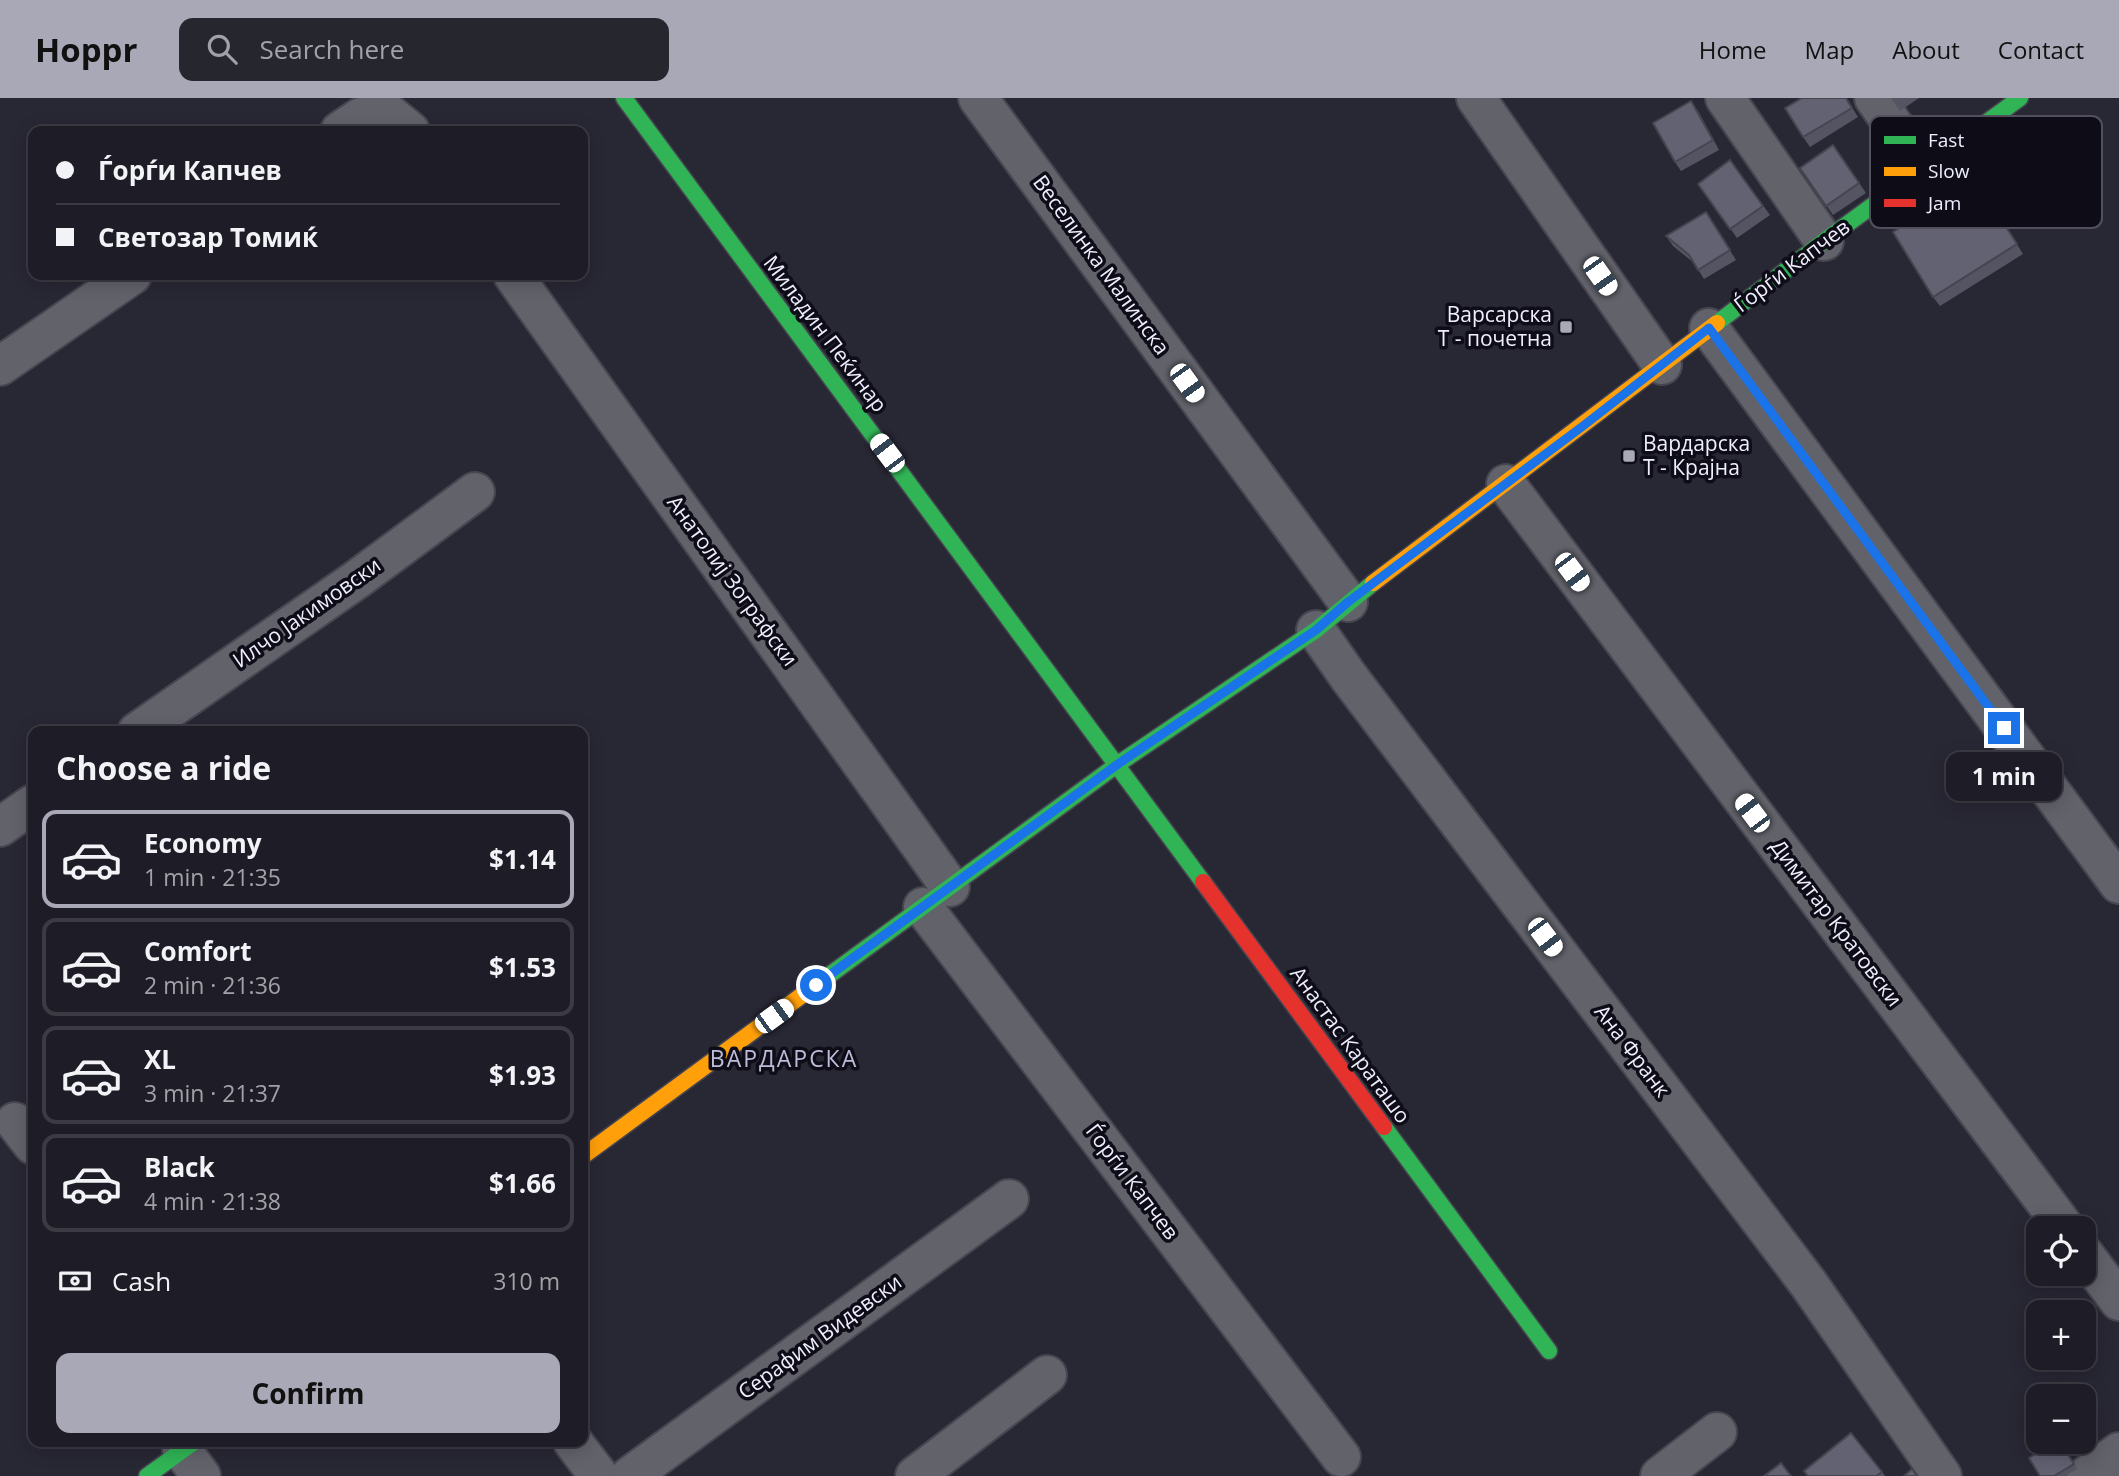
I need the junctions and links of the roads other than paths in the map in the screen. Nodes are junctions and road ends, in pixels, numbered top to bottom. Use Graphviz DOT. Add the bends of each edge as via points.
graph roads {
  1 [pos="624,98"];
  2 [pos="978,98"];
  3 [pos="1476,98"];
  4 [pos="1725,98"];
  5 [pos="1874,98"];
  6 [pos="2020,98"];
  7 [pos="1887,116"];
  8 [pos="1995,116"];
  9 [pos="348,126"];
  10 [pos="406,126"];
  11 [pos="1870,207"];
  12 [pos="1824,241"];
  13 [pos="125,280"];
  14 [pos="516,280"];
  15 [pos="1709,328"];
  16 [pos="1662,365"];
  17 [pos="0,366"];
  18 [pos="1506,484"];
  19 [pos="475,492"];
  20 [pos="1348,602"];
  21 [pos="1316,630"];
  22 [pos="146,726"];
  23 [pos="1118,764"];
  24 [pos="28,807"];
  25 [pos="0,827"];
  26 [pos="2119,884"];
  27 [pos="936,897"];
  28 [pos="588,1152"];
  29 [pos="1009,1199"];
  30 [pos="2056,1216"];
  31 [pos="2096,1270"];
  32 [pos="2119,1301"];
  33 [pos="1549,1351"];
  34 [pos="1047,1375"];
  35 [pos="1717,1432"];
  36 [pos="577,1447"];
  37 [pos="2119,1452"];
  38 [pos="192,1456"];
  39 [pos="1341,1457"];
  40 [pos="147,1476"];
  41 [pos="599,1476"];
  42 [pos="630,1476"];
  43 [pos="915,1476"];
  44 [pos="1660,1476"];
  45 [pos="1942,1476"];
  46 [pos="2086,1476"];
  1 -- 23 [label="street, Миладин Пеќинар"];
  2 -- 20 [label="street, Веселинка Малинска"];
  3 -- 16 [label="street"];
  4 -- 12 [label="street"];
  5 -- 7 [label="street"];
  6 -- 8 [label="street, Ѓорѓи Капчев"];
  9 -- 10 [label="street" via="361,117 388,113"];
  11 -- 12 [label="street, Ѓорѓи Капчев"];
  12 -- 15 [label="street, Ѓорѓи Капчев"];
  13 -- 17 [label="street"];
  14 -- 27 [label="street, Анатолиј Зографски"];
  15 -- 16 [label="street, Ѓорѓи Капчев"];
  15 -- 26 [label="street"];
  16 -- 18 [label="street, Ѓорѓи Капчев"];
  18 -- 20 [label="street, Ѓорѓи Капчев"];
  18 -- 30 [label="street, Димитар Кратовски"];
  19 -- 22 [label="street, Илчо Јакимовски"];
  20 -- 21 [label="street, Ѓорѓи Капчев"];
  21 -- 23 [label="street, Ѓорѓи Капчев"];
  21 -- 45 [label="street, Ана Франк" via="1808,1283"];
  23 -- 27 [label="street, Ѓорѓи Капчев"];
  23 -- 33 [label="street, Анастас Караташо"];
  24 -- 25 [label="street"];
  27 -- 28 [label="street, Ѓорѓи Капчев"];
  27 -- 39 [label="street, Ѓорѓи Капчев"];
  29 -- 42 [label="street, Серафим Видевски"];
  31 -- 32 [label="street"];
  34 -- 43 [label="street"];
  35 -- 44 [label="street"];
  36 -- 41 [label="street"];
  37 -- 46 [label="street"];
  38 -- 40 [label="street"];
}
